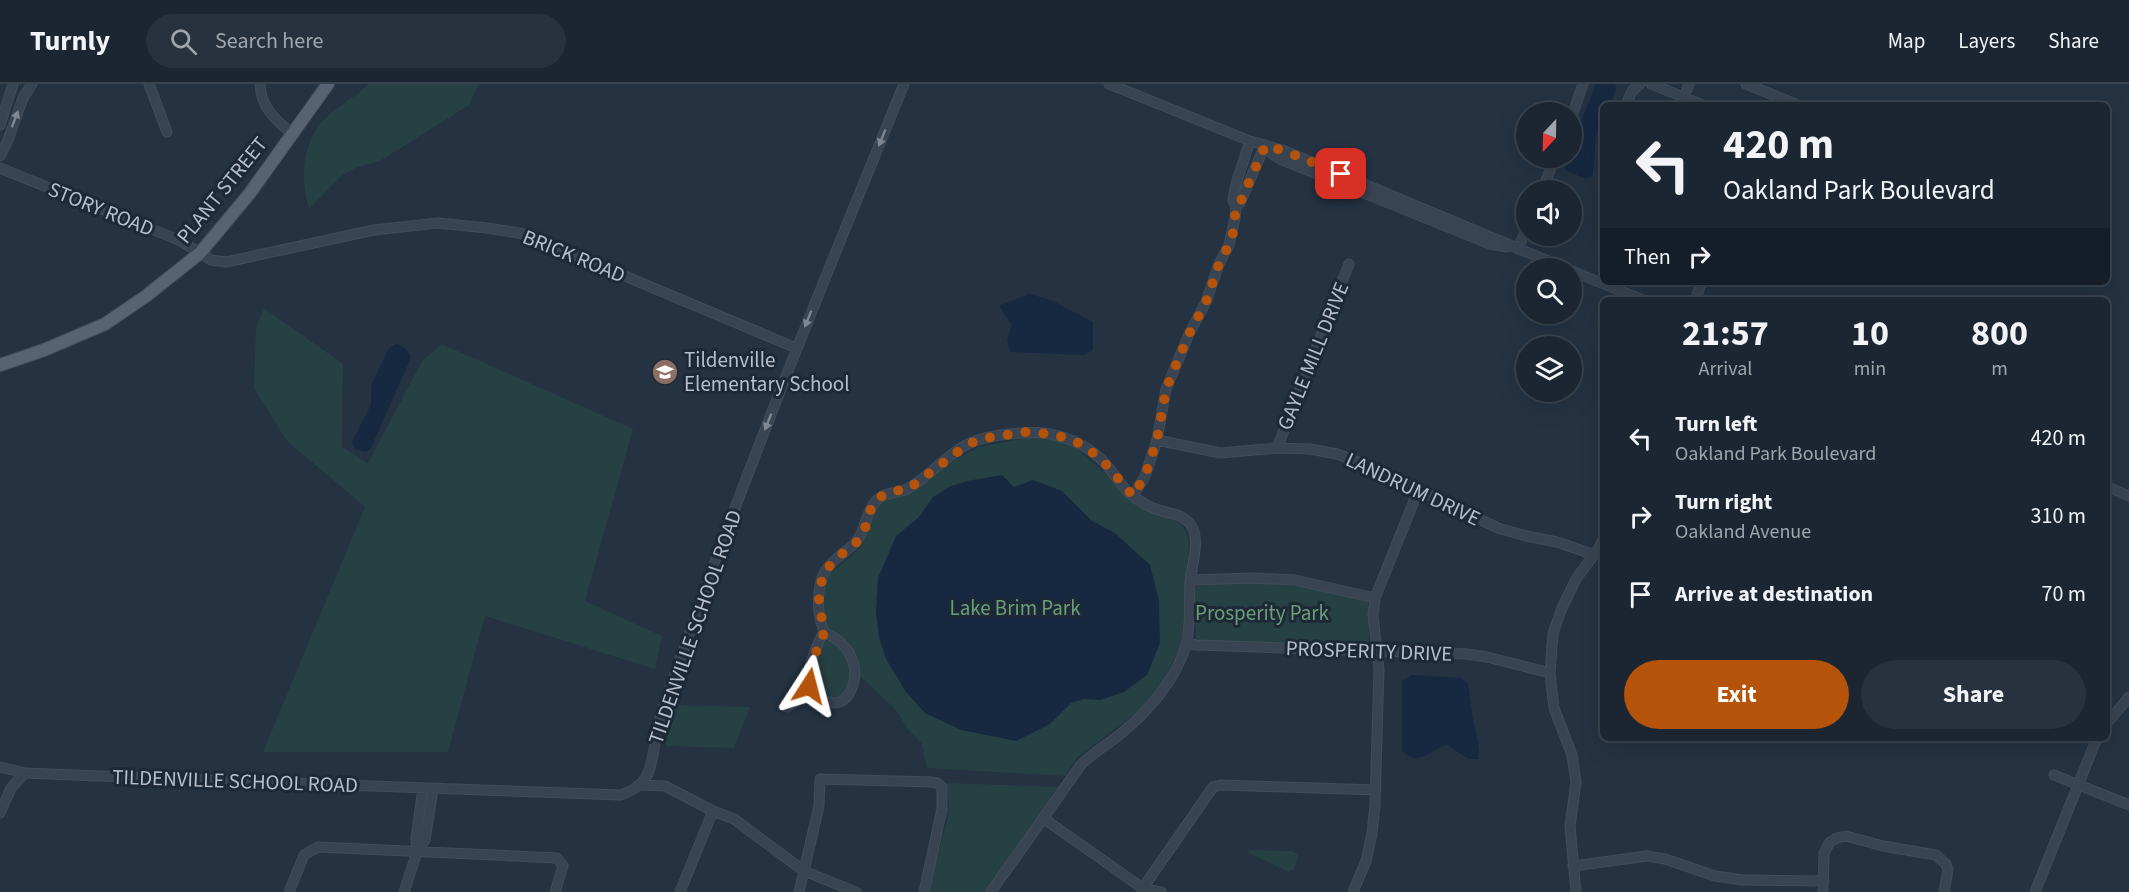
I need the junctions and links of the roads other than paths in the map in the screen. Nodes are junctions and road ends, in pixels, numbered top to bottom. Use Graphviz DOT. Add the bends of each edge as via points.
graph roads {
  1 [pos="149,84"];
  2 [pos="260,84"];
  3 [pos="328,84"];
  4 [pos="904,84"];
  5 [pos="1109,84"];
  6 [pos="1583,84"];
  7 [pos="1651,84"];
  8 [pos="1689,84"];
  9 [pos="1746,84"];
  10 [pos="10,85"];
  11 [pos="1634,86"];
  12 [pos="30,88"];
  13 [pos="1684,97"];
  14 [pos="1577,102"];
  15 [pos="1627,102"];
  16 [pos="1696,102"];
  17 [pos="1791,102"];
  18 [pos="0,125"];
  19 [pos="167,132"];
  20 [pos="292,134"];
  21 [pos="1250,141"];
  22 [pos="1265,146"];
  23 [pos="0,156"];
  24 [pos="0,168"];
  25 [pos="1236,207"];
  26 [pos="1519,246"];
  27 [pos="1518,249"];
  28 [pos="200,253"];
  29 [pos="1540,258"];
  30 [pos="1349,264"];
  31 [pos="1582,275"];
  32 [pos="1600,282"];
  33 [pos="1606,285"];
  34 [pos="1636,297"];
  35 [pos="796,348"];
  36 [pos="0,364"];
  37 [pos="1157,440"];
  38 [pos="1277,448"];
  39 [pos="2110,488"];
  40 [pos="1418,491"];
  41 [pos="1133,496"];
  42 [pos="2129,496"];
  43 [pos="1600,545"];
  44 [pos="1595,555"];
  45 [pos="1191,580"];
  46 [pos="1375,598"];
  47 [pos="824,633"];
  48 [pos="1186,643"];
  49 [pos="1376,652"];
  50 [pos="1550,673"];
  51 [pos="812,692"];
  52 [pos="2129,697"];
  53 [pos="788,707"];
  54 [pos="2110,720"];
  55 [pos="2096,741"];
  56 [pos="0,767"];
  57 [pos="25,773"];
  58 [pos="2054,775"];
  59 [pos="2079,784"];
  60 [pos="640,785"];
  61 [pos="428,789"];
  62 [pos="1376,790"];
  63 [pos="2129,805"];
  64 [pos="713,812"];
  65 [pos="0,813"];
  66 [pos="1043,818"];
  67 [pos="417,852"];
  68 [pos="1573,866"];
  69 [pos="804,871"];
  70 [pos="1824,881"];
  71 [pos="1144,891"];
  72 [pos="289,892"];
  73 [pos="404,892"];
  74 [pos="555,892"];
  75 [pos="680,892"];
  76 [pos="799,892"];
  77 [pos="856,892"];
  78 [pos="924,892"];
  79 [pos="991,892"];
  80 [pos="1161,892"];
  81 [pos="1353,892"];
  82 [pos="1576,892"];
  83 [pos="1823,892"];
  84 [pos="1944,892"];
  85 [pos="2035,892"];
  1 -- 19 [label="street"];
  2 -- 20 [label="street" via="268,112"];
  3 -- 20 [label="main road, PLANT STREET"];
  4 -- 35 [label="street, TILDENVILLE SCHOOL ROAD, one-way"];
  5 -- 21 [label="street"];
  6 -- 14 [label="street"];
  7 -- 13 [label="street"];
  8 -- 13 [label="street"];
  9 -- 17 [label="street"];
  10 -- 12 [label="street"];
  10 -- 18 [label="street"];
  11 -- 15 [label="street"];
  23 -- 12 [label="street, one-way"];
  13 -- 16 [label="street"];
  20 -- 28 [label="main road, PLANT STREET"];
  21 -- 22 [label="street"];
  21 -- 25 [label="street" via="1236,184"];
  22 -- 25 [label="street"];
  22 -- 27 [label="street"];
  24 -- 28 [label="street, STORY ROAD" via="180,241"];
  25 -- 37 [label="street" via="1229,245 1166,389"];
  26 -- 27 [label="street"];
  27 -- 29 [label="street"];
  28 -- 35 [label="street, BRICK ROAD" via="211,260 226,262 374,230 438,223 525,234"];
  28 -- 36 [label="main road, PLANT STREET" via="105,324"];
  30 -- 38 [label="street, GAYLE MILL DRIVE"];
  31 -- 32 [label="street"];
  33 -- 34 [label="street"];
  35 -- 60 [label="street, TILDENVILLE SCHOOL ROAD, one-way" via="666,699 648,773"];
  37 -- 38 [label="street, LANDRUM DRIVE" via="1220,453"];
  37 -- 41 [label="street" via="1145,476"];
  38 -- 40 [label="street, LANDRUM DRIVE" via="1337,454"];
  39 -- 42 [label="street"];
  40 -- 44 [label="street, LANDRUM DRIVE" via="1498,528"];
  40 -- 46 [label="street"];
  41 -- 45 [label="street" via="1155,509 1185,518 1193,528"];
  41 -- 47 [label="street" via="1103,461 1071,439 1024,432 968,444 907,490 892,491 878,498 856,543 825,571 819,590"];
  43 -- 44 [label="street"];
  44 -- 50 [label="street" via="1576,579 1562,608 1554,633"];
  45 -- 46 [label="street" via="1294,580"];
  45 -- 48 [label="street"];
  46 -- 49 [label="street"];
  47 -- 51 [label="street" via="809,669"];
  47 -- 51 [label="street" via="831,635 851,656 854,685 845,699 832,703"];
  48 -- 49 [label="street, PROSPERITY DRIVE"];
  48 -- 66 [label="street" via="1176,669 1152,703 1087,759"];
  49 -- 50 [label="street, PROSPERITY DRIVE" via="1467,654"];
  49 -- 62 [label="street"];
  50 -- 68 [label="street" via="1554,708 1572,755 1576,782 1570,826"];
  51 -- 53 [label="street"];
  52 -- 54 [label="street"];
  55 -- 59 [label="street"];
  56 -- 57 [label="street, TILDENVILLE SCHOOL ROAD"];
  57 -- 61 [label="street, TILDENVILLE SCHOOL ROAD"];
  57 -- 65 [label="street" via="11,788"];
  58 -- 59 [label="street"];
  59 -- 63 [label="street"];
  59 -- 85 [label="street"];
  60 -- 61 [label="street, TILDENVILLE SCHOOL ROAD" via="621,795"];
  60 -- 64 [label="street" via="665,786"];
  61 -- 67 [label="street" via="425,840"];
  62 -- 71 [label="street" via="1213,787"];
  62 -- 81 [label="street" via="1366,861"];
  64 -- 69 [label="street" via="734,819"];
  64 -- 75 [label="street"];
  66 -- 71 [label="street"];
  66 -- 79 [label="street"];
  67 -- 72 [label="street" via="318,847 303,855"];
  67 -- 73 [label="street"];
  67 -- 74 [label="street" via="557,858 563,866"];
  68 -- 70 [label="street" via="1647,856 1743,880"];
  68 -- 82 [label="street"];
  69 -- 76 [label="street"];
  69 -- 77 [label="street"];
  69 -- 78 [label="street" via="819,806 820,779 938,783 942,787 942,809"];
  70 -- 83 [label="street"];
  70 -- 84 [label="street" via="1824,853 1830,842 1846,836 1936,855 1948,870"];
  71 -- 80 [label="street"];
}
